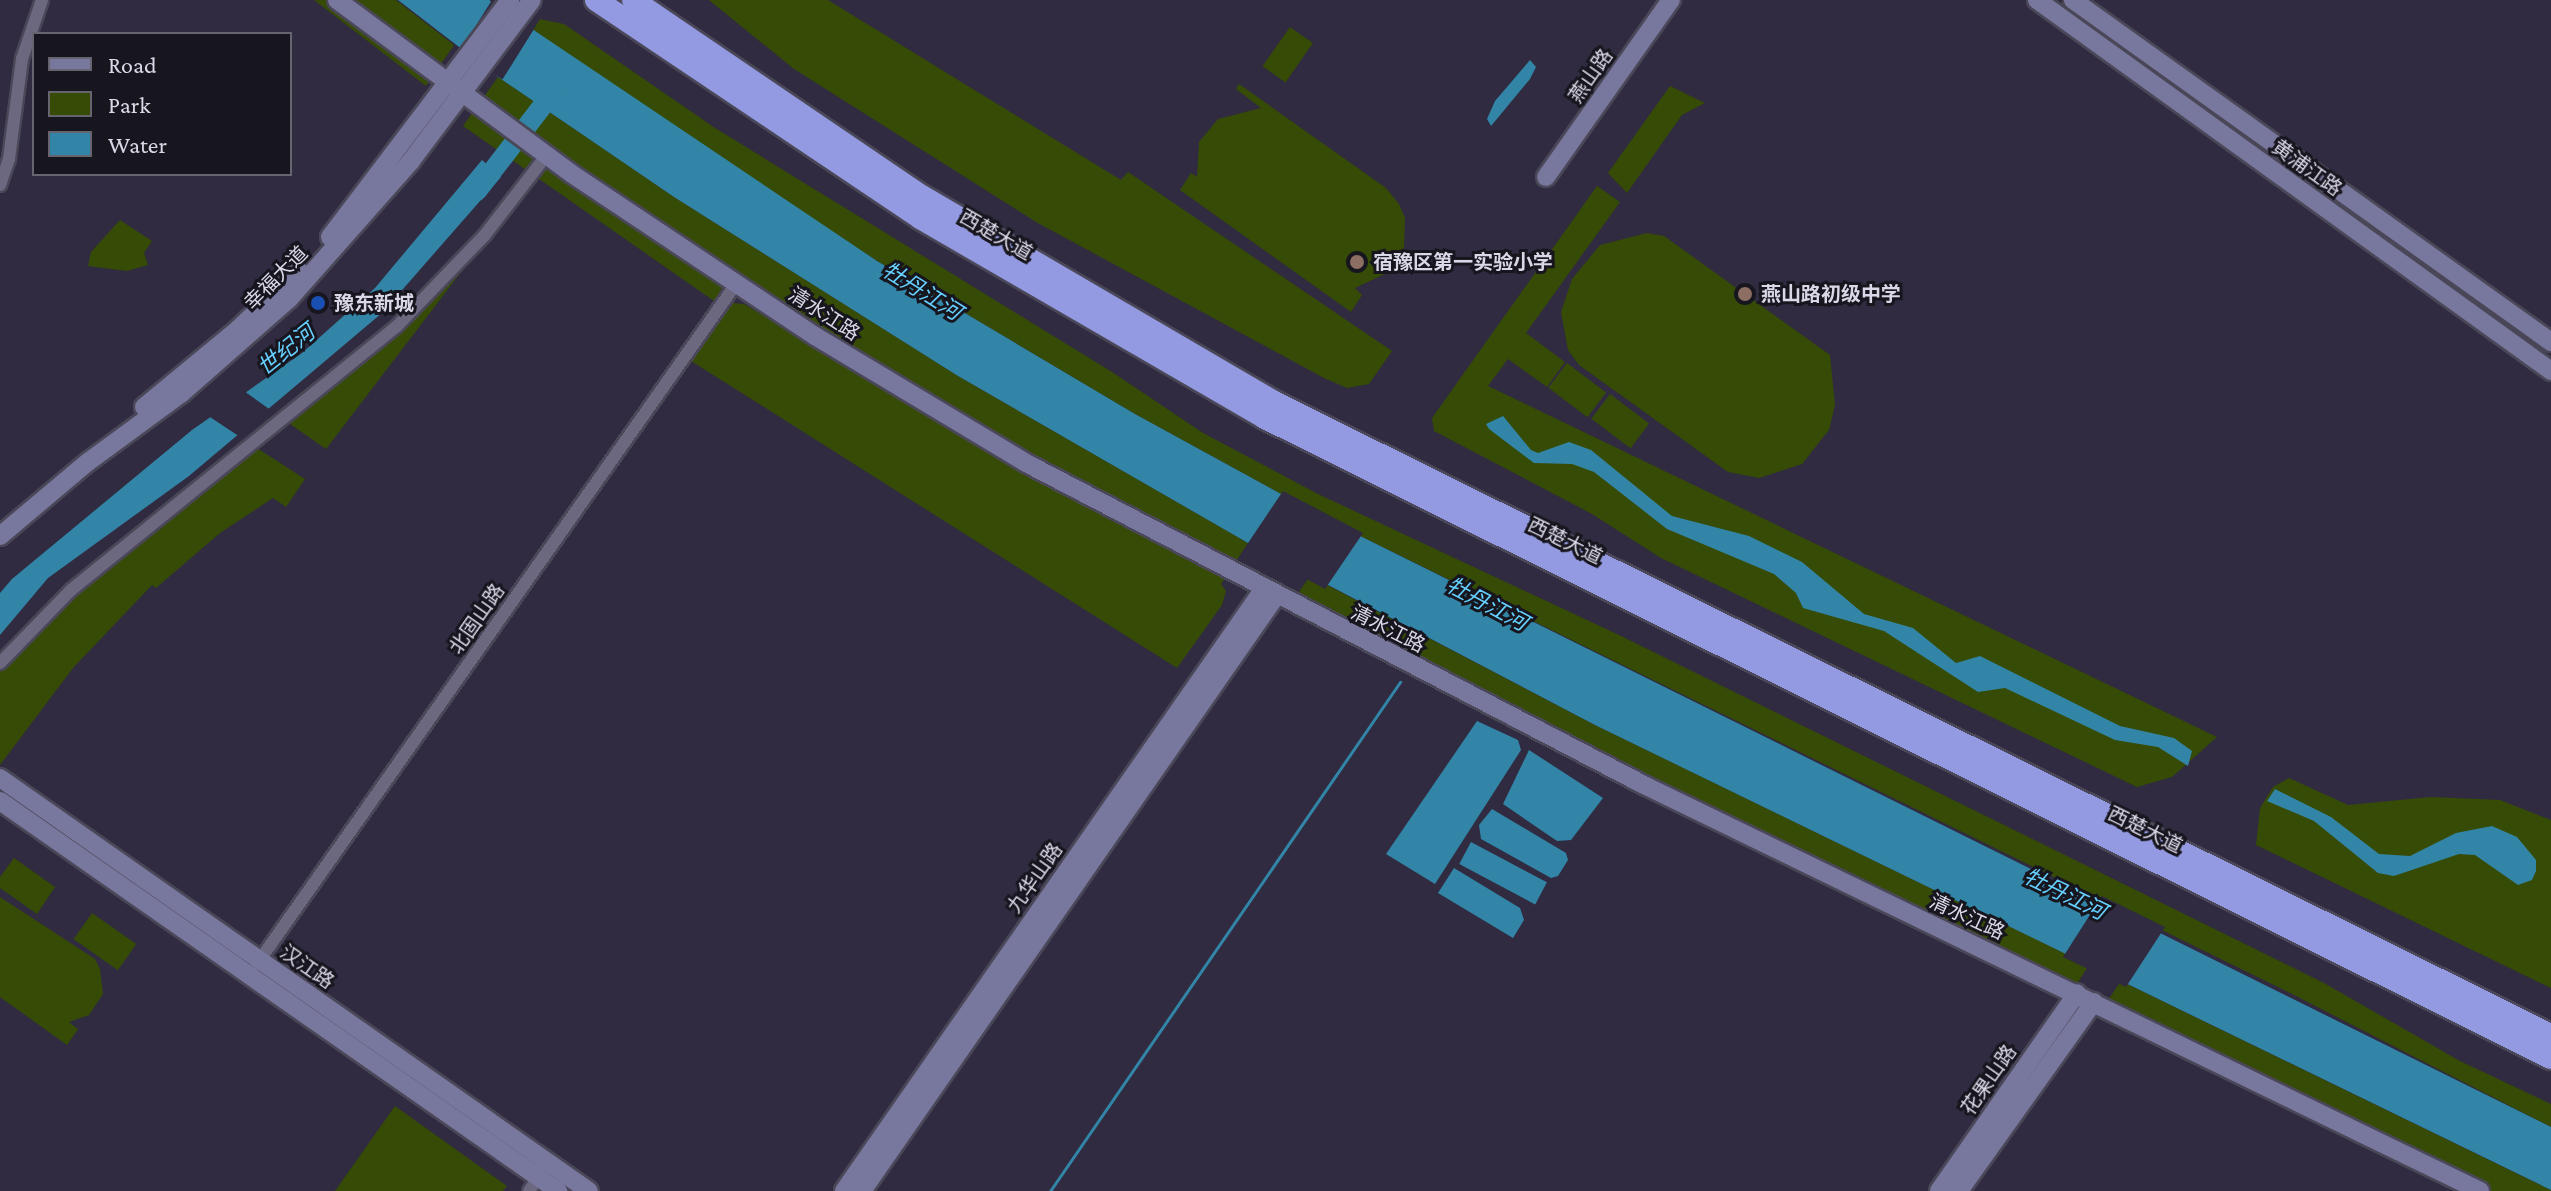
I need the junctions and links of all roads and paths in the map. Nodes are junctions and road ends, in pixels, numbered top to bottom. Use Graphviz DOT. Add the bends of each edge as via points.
graph roads {
  1 [pos="42,0"];
  2 [pos="337,0"];
  3 [pos="510,0"];
  4 [pos="532,0"];
  5 [pos="596,0"];
  6 [pos="633,0"];
  7 [pos="1671,0"];
  8 [pos="2037,0"];
  9 [pos="2073,0"];
  10 [pos="455,91"];
  11 [pos="543,153"];
  12 [pos="1546,177"];
  13 [pos="0,185"];
  14 [pos="736,284"];
  15 [pos="2551,342"];
  16 [pos="2551,371"];
  17 [pos="0,519"];
  18 [pos="0,536"];
  19 [pos="1269,593"];
  20 [pos="0,663"];
  21 [pos="0,778"];
  22 [pos="0,801"];
  23 [pos="254,968"];
  24 [pos="2077,993"];
  25 [pos="2094,1002"];
  26 [pos="2551,1035"];
  27 [pos="2551,1058"];
  28 [pos="539,1177"];
  29 [pos="558,1191"];
  30 [pos="589,1191"];
  31 [pos="844,1191"];
  32 [pos="862,1191"];
  33 [pos="1939,1191"];
  34 [pos="1959,1191"];
  35 [pos="2480,1191"];
  1 -- 13 [label="street" via="22,59 9,159"];
  2 -- 10 [label="street, 清水江路"];
  3 -- 10 [label="street, 幸福大道"];
  4 -- 10 [label="street, 幸福大道"];
  5 -- 27 [label="highway, 西楚大道" via="920,218 1265,418"];
  6 -- 26 [label="highway, 西楚大道" via="915,192 1272,401"];
  7 -- 12 [label="street, 燕山路"];
  8 -- 16 [label="street, 黄浦江路"];
  9 -- 15 [label="street, 黄浦江路"];
  10 -- 11 [label="street, 清水江路"];
  10 -- 17 [label="street, 幸福大道" via="287,283 225,341"];
  10 -- 18 [label="street, 幸福大道" via="289,299 182,393"];
  11 -- 14 [label="street, 清水江路"];
  11 -- 20 [label="street" via="484,236 397,326 79,583"];
  14 -- 19 [label="street, 清水江路" via="1026,463"];
  14 -- 23 [label="street, 北固山路"];
  19 -- 24 [label="street, 清水江路" via="1646,786"];
  19 -- 31 [label="street, 九华山路"];
  19 -- 32 [label="street, 九华山路"];
  21 -- 23 [label="street, 汉江路"];
  22 -- 23 [label="street, 汉江路"];
  23 -- 28 [label="street, 汉江路"];
  24 -- 25 [label="street, 清水江路"];
  24 -- 33 [label="street, 花果山路"];
  25 -- 34 [label="street, 花果山路"];
  25 -- 35 [label="street, 清水江路"];
  28 -- 29 [label="street, 汉江路"];
  28 -- 30 [label="street, 汉江路"];
}
